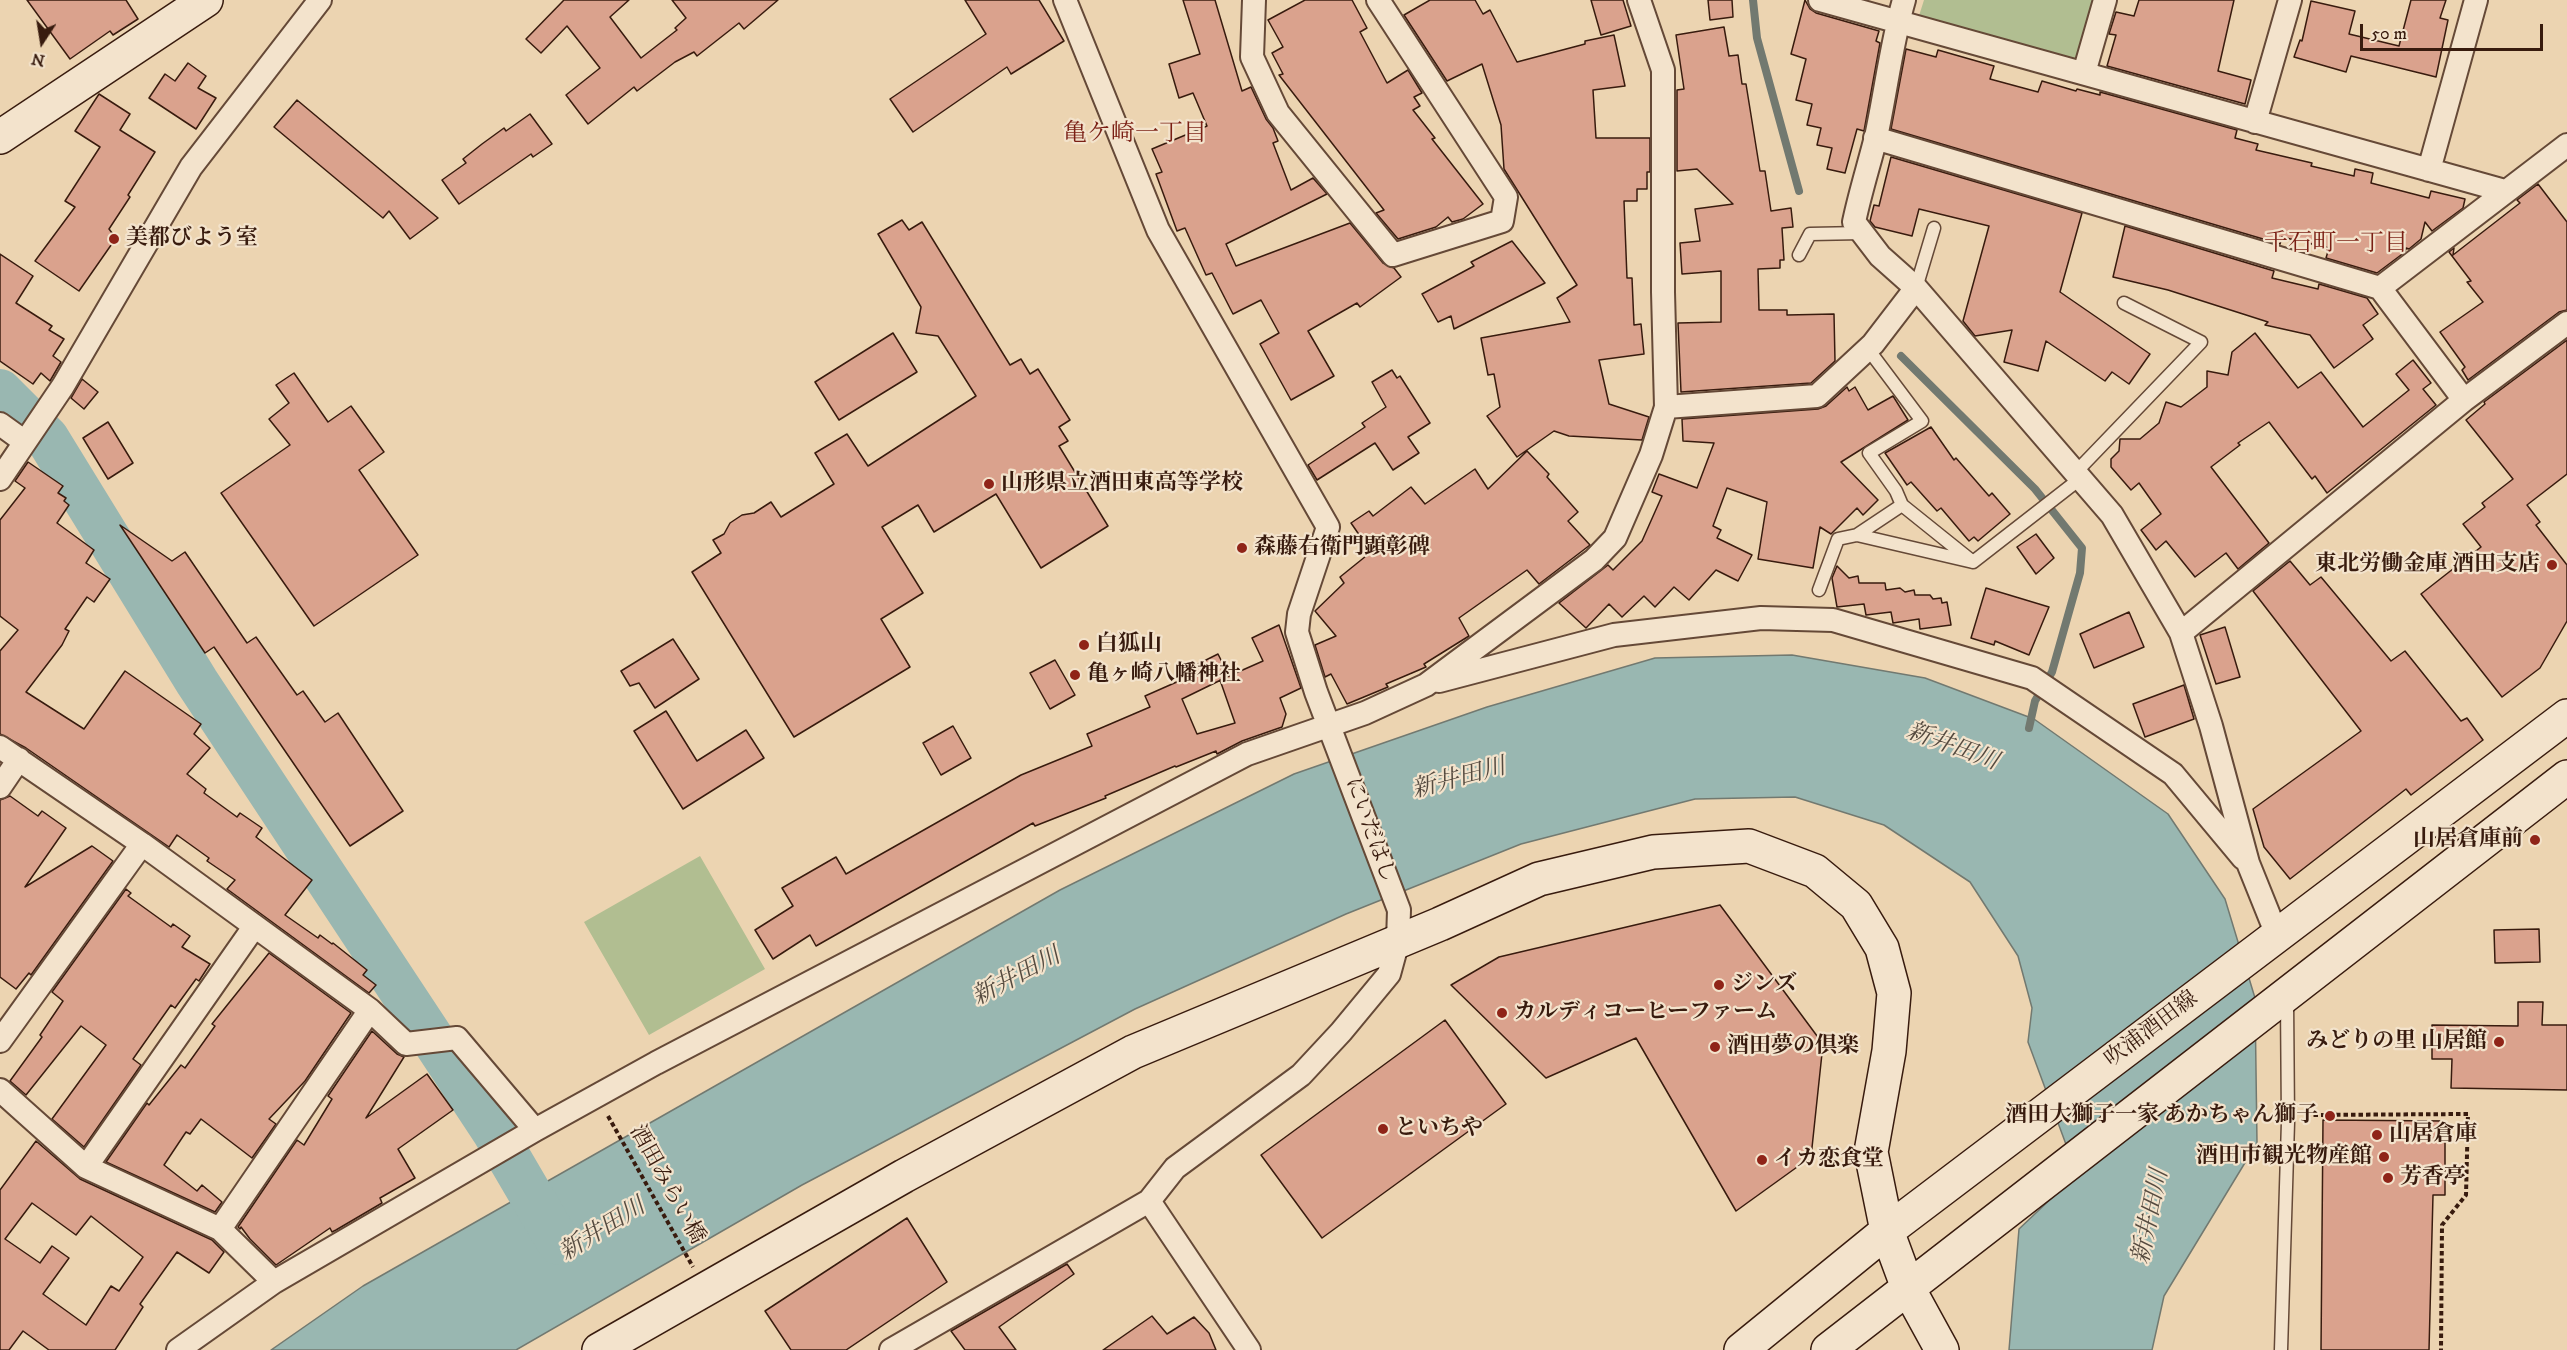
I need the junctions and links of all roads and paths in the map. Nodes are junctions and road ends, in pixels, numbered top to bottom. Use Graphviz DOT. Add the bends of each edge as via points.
graph roads {
  1 [pos="206,0"];
  2 [pos="320,0"];
  3 [pos="1065,0"];
  4 [pos="1254,0"];
  5 [pos="1378,0"];
  6 [pos="1640,0"];
  7 [pos="1820,0"];
  8 [pos="1904,0"];
  9 [pos="2105,0"];
  10 [pos="2290,0"];
  11 [pos="2476,0"];
  12 [pos="1898,22"];
  13 [pos="2084,73"];
  14 [pos="2255,123"];
  15 [pos="0,137"];
  16 [pos="1875,138"];
  17 [pos="2567,145"];
  18 [pos="2428,170"];
  19 [pos="2505,191"];
  20 [pos="1934,228"];
  21 [pos="1862,233"];
  22 [pos="1799,255"];
  23 [pos="1916,288"];
  24 [pos="2380,288"];
  25 [pos="2124,303"];
  26 [pos="2567,323"];
  27 [pos="1871,346"];
  28 [pos="2464,400"];
  29 [pos="1666,407"];
  30 [pos="0,424"];
  31 [pos="25,442"];
  32 [pos="2078,475"];
  33 [pos="0,479"];
  34 [pos="1902,506"];
  35 [pos="1857,535"];
  36 [pos="1973,562"];
  37 [pos="1819,590"];
  38 [pos="2181,633"];
  39 [pos="1426,685"];
  40 [pos="2567,716"];
  41 [pos="1330,724"];
  42 [pos="9,753"];
  43 [pos="2567,777"];
  44 [pos="0,787"];
  45 [pos="141,844"];
  46 [pos="2248,863"];
  47 [pos="1398,926"];
  48 [pos="254,927"];
  49 [pos="2267,943"];
  50 [pos="2277,1000"];
  51 [pos="370,1010"];
  52 [pos="0,1041"];
  53 [pos="0,1090"];
  54 [pos="597,1097"];
  55 [pos="2288,1122"];
  56 [pos="535,1130"];
  57 [pos="86,1167"];
  58 [pos="1149,1201"];
  59 [pos="220,1229"];
  60 [pos="1887,1231"];
  61 [pos="274,1282"];
  62 [pos="705,1288"];
  63 [pos="1908,1288"];
  64 [pos="178,1350"];
  65 [pos="599,1350"];
  66 [pos="891,1350"];
  67 [pos="1249,1350"];
  68 [pos="1741,1350"];
  69 [pos="1828,1350"];
  70 [pos="1942,1350"];
  71 [pos="2281,1350"];
  72 [pos="2441,1350"];
  1 -- 15 [label="street"];
  2 -- 31 [label="street" via="191,167 63,386"];
  3 -- 41 [label="street, にいだはし" via="1158,230 1328,527 1299,614 1297,632"];
  4 -- 5 [label="street" via="1252,57 1278,113 1393,255 1502,221 1506,196"];
  6 -- 29 [label="street" via="1663,70"];
  7 -- 12 [label="street"];
  8 -- 12 [label="street"];
  9 -- 13 [label="street"];
  10 -- 14 [label="street"];
  11 -- 18 [label="street"];
  12 -- 13 [label="street"];
  12 -- 16 [label="street"];
  13 -- 14 [label="street"];
  14 -- 18 [label="street"];
  16 -- 21 [label="street" via="1854,222"];
  16 -- 24 [label="street"];
  17 -- 19 [label="street"];
  18 -- 19 [label="street"];
  19 -- 24 [label="street"];
  20 -- 23 [label="lane"];
  21 -- 22 [label="lane" via="1810,234"];
  21 -- 23 [label="street" via="1880,256"];
  23 -- 27 [label="street"];
  23 -- 32 [label="street"];
  24 -- 28 [label="street"];
  25 -- 32 [label="lane" via="2201,342"];
  26 -- 28 [label="street"];
  27 -- 29 [label="street" via="1817,396"];
  27 -- 34 [label="lane" via="1922,421 1869,453"];
  28 -- 38 [label="street"];
  29 -- 39 [label="street" via="1652,455 1615,537 1594,561"];
  30 -- 31 [label="street"];
  31 -- 33 [label="street"];
  32 -- 36 [label="lane" via="2053,500"];
  32 -- 38 [label="street" via="2112,514"];
  34 -- 35 [label="lane"];
  34 -- 36 [label="lane"];
  35 -- 36 [label="lane"];
  35 -- 37 [label="lane" via="1838,539"];
  38 -- 46 [label="street"];
  39 -- 41 [label="street"];
  39 -- 46 [label="street" via="1614,635 1761,618 1833,620 2032,678 2173,774"];
  40 -- 49 [label="street, 吹浦酒田線"];
  41 -- 47 [label="street, にいだはし"];
  41 -- 54 [label="street" via="1247,754"];
  42 -- 44 [label="street"];
  42 -- 45 [label="street"];
  43 -- 50 [label="street"];
  45 -- 48 [label="street"];
  45 -- 52 [label="street"];
  46 -- 49 [label="street"];
  47 -- 58 [label="street" via="1389,974 1301,1075 1175,1168"];
  47 -- 60 [label="street" via="1539,879 1653,852 1749,846 1815,871 1856,905 1882,948 1894,993 1889,1050 1871,1152"];
  47 -- 62 [label="street" via="1133,1052"];
  48 -- 51 [label="street"];
  48 -- 57 [label="street"];
  49 -- 60 [label="street, 吹浦酒田線"];
  50 -- 55 [label="lane"];
  50 -- 63 [label="street"];
  51 -- 56 [label="street" via="406,1044 457,1038"];
  51 -- 59 [label="street"];
  53 -- 57 [label="street"];
  54 -- 56 [label="street"];
  54 -- 62 [label="path, 酒田みらい橋"];
  55 -- 71 [label="lane"];
  55 -- 72 [label="path" via="2310,1113 2468,1114 2466,1195 2442,1225"];
  56 -- 61 [label="street"];
  57 -- 59 [label="street"];
  58 -- 66 [label="street"];
  58 -- 67 [label="street"];
  59 -- 61 [label="street"];
  60 -- 63 [label="street"];
  60 -- 68 [label="street, 吹浦酒田線"];
  61 -- 64 [label="street"];
  62 -- 65 [label="street"];
  63 -- 69 [label="street"];
  63 -- 70 [label="street"];
}
